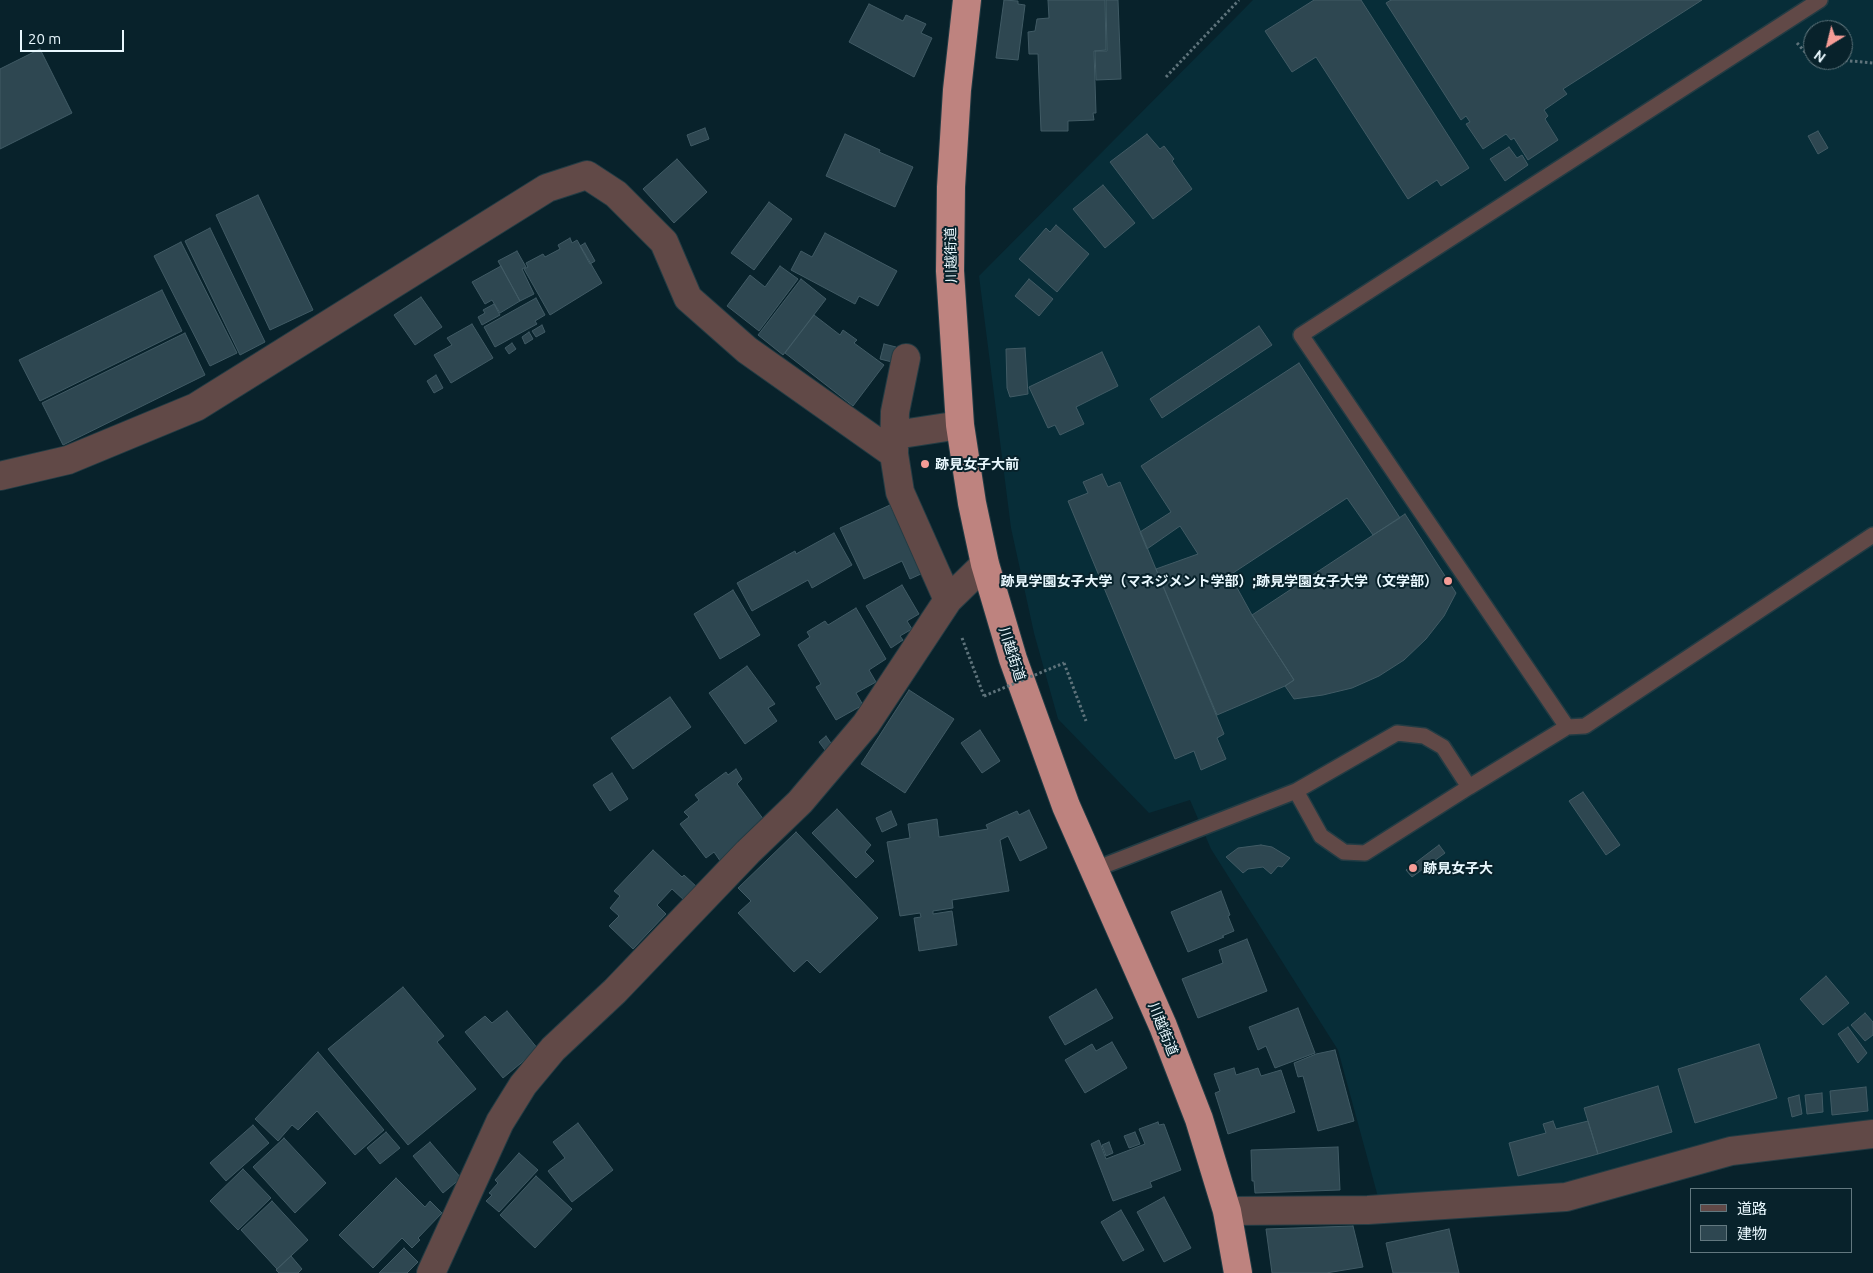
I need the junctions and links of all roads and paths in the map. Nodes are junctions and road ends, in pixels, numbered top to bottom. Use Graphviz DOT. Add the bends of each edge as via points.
graph roads {
  1 [pos="967,0"];
  2 [pos="1239,0"];
  3 [pos="1820,0"];
  4 [pos="1853,61"];
  5 [pos="1873,63"];
  6 [pos="1166,77"];
  7 [pos="906,358"];
  8 [pos="960,425"];
  9 [pos="894,444"];
  10 [pos="0,476"];
  11 [pos="1873,535"];
  12 [pos="985,564"];
  13 [pos="948,600"];
  14 [pos="1086,721"];
  15 [pos="1567,727"];
  16 [pos="1469,787"];
  17 [pos="1296,791"];
  18 [pos="1093,870"];
  19 [pos="1873,1134"];
  20 [pos="1227,1211"];
  21 [pos="431,1273"];
  22 [pos="1238,1273"];
  1 -- 8 [label="highway, 川越街道" via="951,187 950,271"];
  2 -- 6 [label="path"];
  3 -- 15 [label="lane" via="1301,335"];
  4 -- 5 [label="path"];
  7 -- 9 [label="street" via="895,412"];
  8 -- 9 [label="street"];
  8 -- 12 [label="highway, 川越街道"];
  9 -- 10 [label="street" via="747,350 688,298 664,242 616,194 587,175 548,188 196,407 68,460"];
  9 -- 13 [label="street" via="900,492"];
  11 -- 15 [label="lane" via="1585,726"];
  12 -- 13 [label="street"];
  12 -- 18 [label="highway, 川越街道" via="1016,668"];
  13 -- 14 [label="path, bridge" via="984,696 1064,663"];
  13 -- 21 [label="street" via="866,724 800,802 615,991 553,1049 523,1084 500,1122"];
  15 -- 16 [label="lane"];
  16 -- 17 [label="lane" via="1443,747 1424,736 1397,733"];
  16 -- 17 [label="lane" via="1364,853 1344,852 1322,836"];
  17 -- 18 [label="lane"];
  18 -- 20 [label="highway, 川越街道" via="1163,1026 1198,1119"];
  19 -- 20 [label="street" via="1730,1151 1566,1197 1368,1210"];
  20 -- 22 [label="highway, 川越街道"];
}
